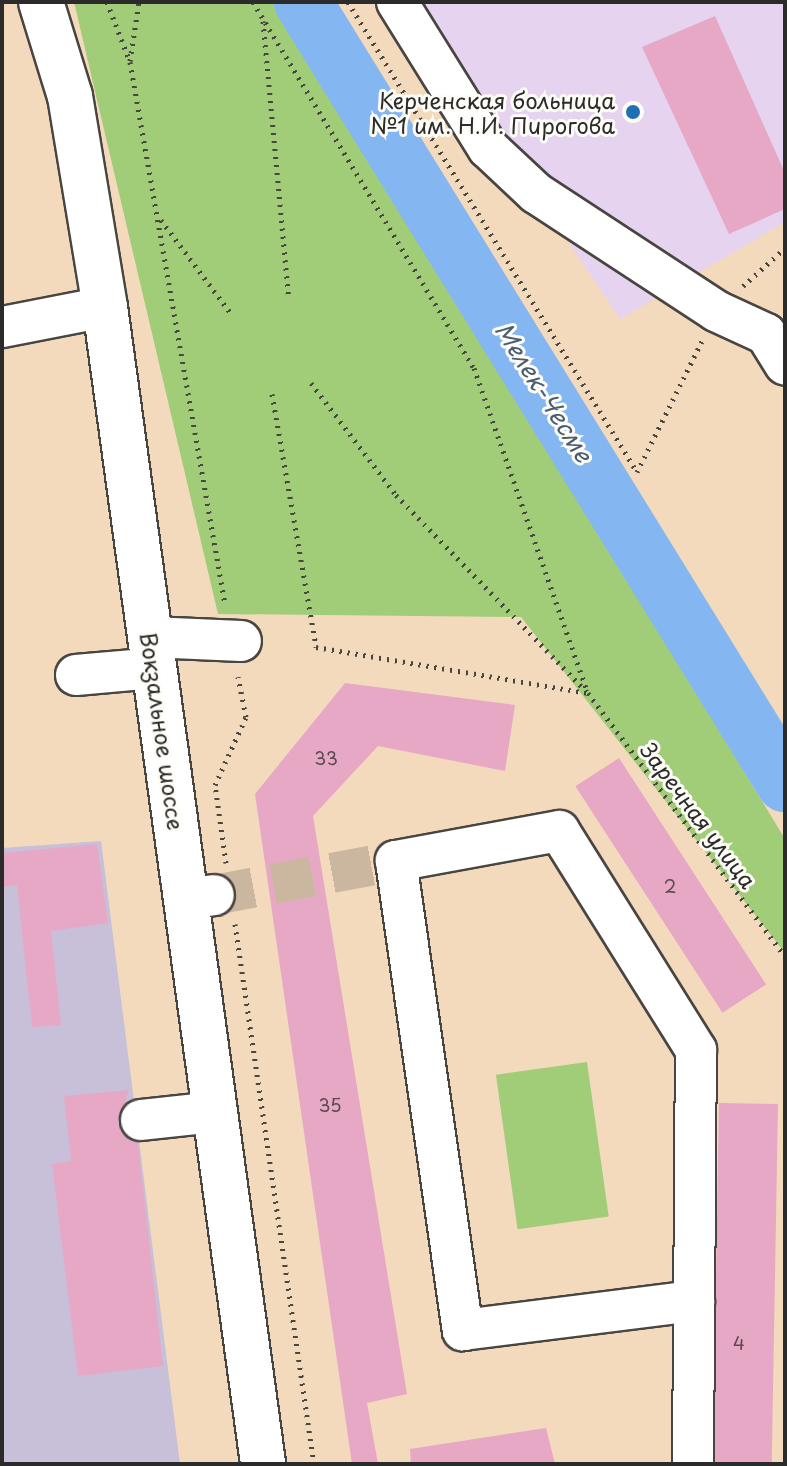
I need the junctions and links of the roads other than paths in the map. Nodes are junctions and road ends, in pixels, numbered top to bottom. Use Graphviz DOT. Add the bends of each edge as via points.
graph roads {
  1 [pos="41,2"];
  2 [pos="397,2"];
  3 [pos="105,307"];
  4 [pos="2,327"];
  5 [pos="785,365"];
  6 [pos="236,641"];
  7 [pos="152,652"];
  8 [pos="76,675"];
  9 [pos="215,1112"];
  10 [pos="141,1120"];
  11 [pos="694,1301"];
  12 [pos="263,1464"];
  13 [pos="693,1464"];
  1 -- 3 [label="main road, Вокзальное шоссе" via="70,96"];
  2 -- 5 [label="street" via="488,148 536,193 716,311 766,334"];
  3 -- 4 [label="street"];
  3 -- 7 [label="main road, Вокзальное шоссе"];
  6 -- 7 [label="street"];
  7 -- 8 [label="street"];
  7 -- 9 [label="main road, Вокзальное шоссе" via="215,896"];
  9 -- 10 [label="street"];
  9 -- 12 [label="main road, Вокзальное шоссе"];
  11 -- 11 [label="street" via="696,1050 559,831 396,861 463,1330"];
  11 -- 13 [label="street"];
}
